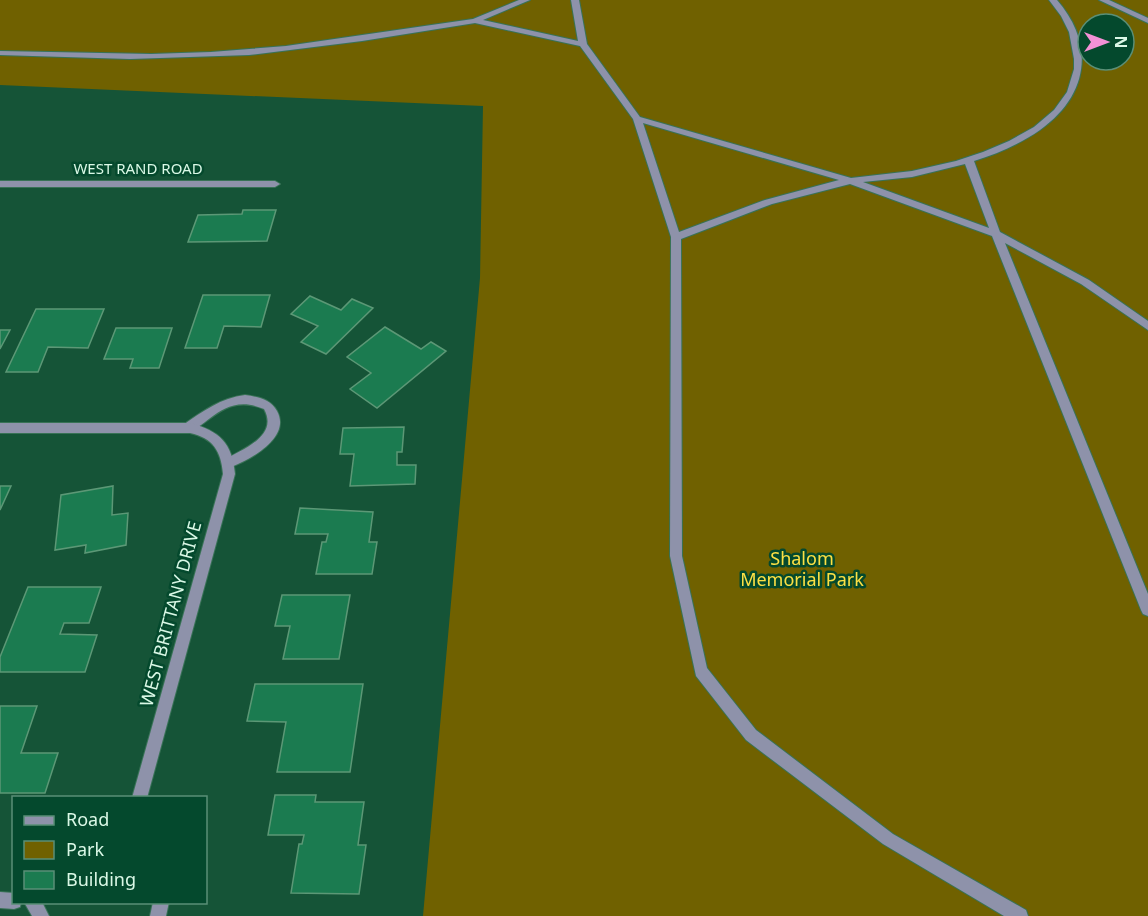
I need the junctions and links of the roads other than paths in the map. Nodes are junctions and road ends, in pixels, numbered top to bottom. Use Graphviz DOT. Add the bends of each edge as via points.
graph roads {
  1 [pos="526,0"];
  2 [pos="575,0"];
  3 [pos="1053,0"];
  4 [pos="1103,0"];
  5 [pos="475,21"];
  6 [pos="1148,21"];
  7 [pos="583,44"];
  8 [pos="0,53"];
  9 [pos="637,118"];
  10 [pos="969,161"];
  11 [pos="849,180"];
  12 [pos="0,183"];
  13 [pos="275,184"];
  14 [pos="996,234"];
  15 [pos="676,237"];
  16 [pos="1148,326"];
  17 [pos="0,428"];
  18 [pos="187,428"];
  19 [pos="228,463"];
  20 [pos="1148,610"];
  21 [pos="140,796"];
  22 [pos="1020,916"];
  1 -- 5 [label="street"];
  2 -- 7 [label="street"];
  3 -- 10 [label="street" via="1068,15 1080,49 1077,80 1059,110 1024,138"];
  4 -- 6 [label="street"];
  5 -- 7 [label="street"];
  5 -- 8 [label="street" via="344,43 261,51 172,56"];
  7 -- 9 [label="street"];
  9 -- 11 [label="street"];
  9 -- 15 [label="street"];
  10 -- 11 [label="street" via="912,174"];
  10 -- 14 [label="street"];
  11 -- 14 [label="street"];
  11 -- 15 [label="street" via="794,194"];
  12 -- 13 [label="street, WEST RAND ROAD"];
  14 -- 16 [label="street" via="1085,282"];
  14 -- 20 [label="street"];
  15 -- 22 [label="street" via="676,556 701,671 751,735 888,840"];
  17 -- 18 [label="street"];
  18 -- 19 [label="street" via="204,430 219,442"];
  18 -- 19 [label="street" via="225,402 249,399 268,406 275,422 267,441"];
  19 -- 21 [label="street, WEST BRITTANY DRIVE"];
}
